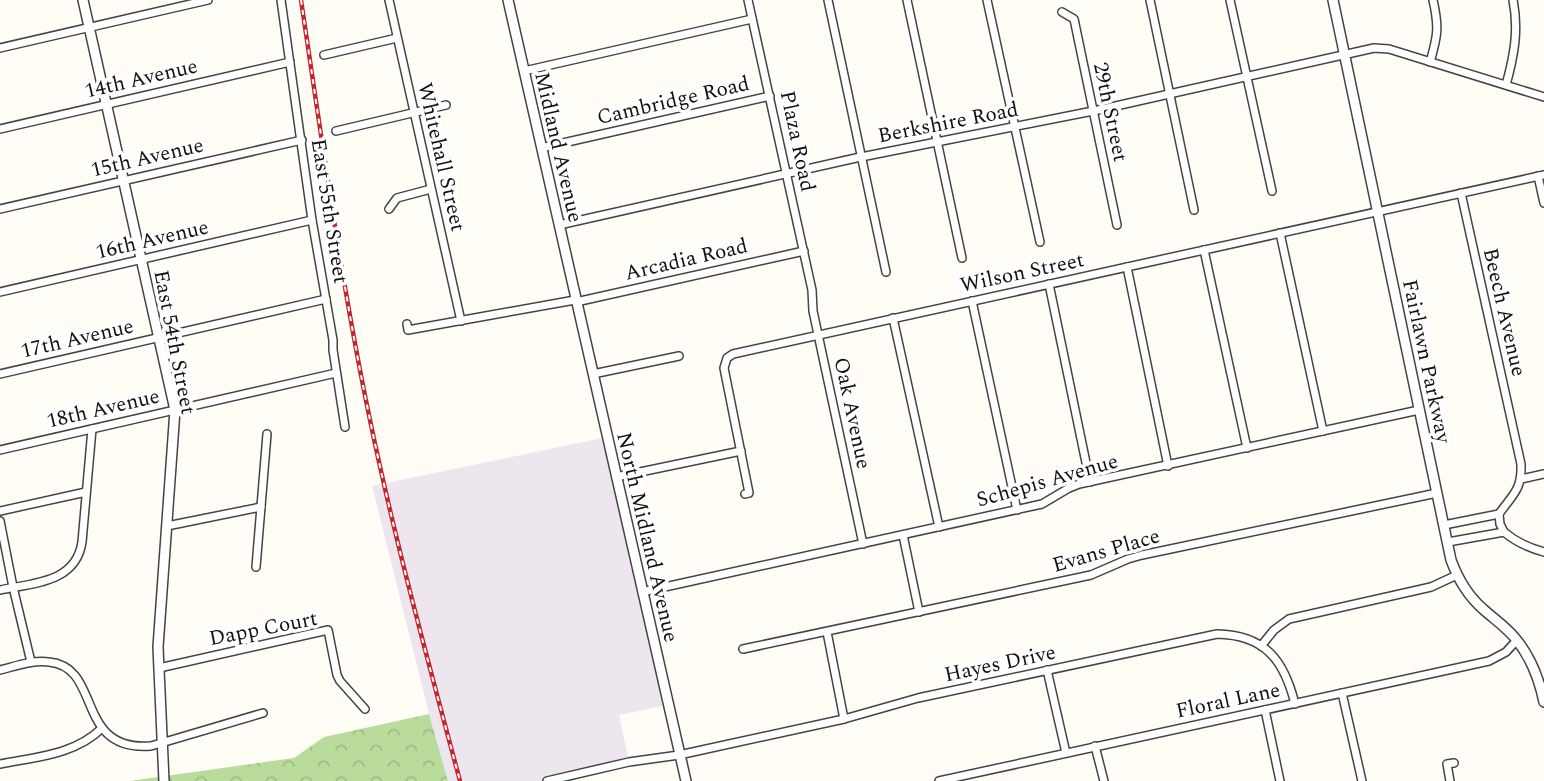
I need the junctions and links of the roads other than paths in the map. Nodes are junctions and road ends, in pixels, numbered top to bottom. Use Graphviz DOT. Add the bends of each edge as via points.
graph roads {
  1 [pos="83,0"];
  2 [pos="208,0"];
  3 [pos="281,0"];
  4 [pos="389,0"];
  5 [pos="508,0"];
  6 [pos="748,0"];
  7 [pos="828,0"];
  8 [pos="907,0"];
  9 [pos="987,0"];
  10 [pos="1150,0"];
  11 [pos="1230,0"];
  12 [pos="1333,0"];
  13 [pos="1433,0"];
  14 [pos="1513,0"];
  15 [pos="1062,12"];
  16 [pos="752,19"];
  17 [pos="90,27"];
  18 [pos="397,38"];
  19 [pos="0,48"];
  20 [pos="1344,53"];
  21 [pos="324,55"];
  22 [pos="290,62"];
  23 [pos="1430,62"];
  24 [pos="524,71"];
  25 [pos="1246,76"];
  26 [pos="1506,86"];
  27 [pos="1171,93"];
  28 [pos="770,96"];
  29 [pos="1544,97"];
  30 [pos="106,105"];
  31 [pos="446,105"];
  32 [pos="1093,111"];
  33 [pos="414,113"];
  34 [pos="1015,126"];
  35 [pos="0,129"];
  36 [pos="335,131"];
  37 [pos="302,140"];
  38 [pos="937,142"];
  39 [pos="541,148"];
  40 [pos="862,157"];
  41 [pos="787,174"];
  42 [pos="1541,176"];
  43 [pos="123,181"];
  44 [pos="431,189"];
  45 [pos="1272,191"];
  46 [pos="1461,194"];
  47 [pos="1544,204"];
  48 [pos="0,208"];
  49 [pos="389,209"];
  50 [pos="1195,210"];
  51 [pos="1378,212"];
  52 [pos="312,220"];
  53 [pos="559,225"];
  54 [pos="1117,225"];
  55 [pos="1280,233"];
  56 [pos="1040,242"];
  57 [pos="1204,250"];
  58 [pos="804,251"];
  59 [pos="962,258"];
  60 [pos="141,259"];
  61 [pos="1127,267"];
  62 [pos="886,272"];
  63 [pos="1049,284"];
  64 [pos="812,290"];
  65 [pos="0,292"];
  66 [pos="326,299"];
  67 [pos="576,301"];
  68 [pos="972,301"];
  69 [pos="893,318"];
  70 [pos="461,321"];
  71 [pos="407,324"];
  72 [pos="818,335"];
  73 [pos="158,338"];
  74 [pos="679,356"];
  75 [pos="336,373"];
  76 [pos="0,374"];
  77 [pos="593,374"];
  78 [pos="174,410"];
  79 [pos="1419,410"];
  80 [pos="345,427"];
  81 [pos="92,429"];
  82 [pos="1322,431"];
  83 [pos="267,434"];
  84 [pos="1247,448"];
  85 [pos="0,450"];
  86 [pos="741,451"];
  87 [pos="1168,466"];
  88 [pos="1544,474"];
  89 [pos="616,477"];
  90 [pos="1521,479"];
  91 [pos="1090,482"];
  92 [pos="86,492"];
  93 [pos="1437,493"];
  94 [pos="745,494"];
  95 [pos="261,507"];
  96 [pos="1017,510"];
  97 [pos="0,511"];
  98 [pos="1499,514"];
  99 [pos="0,521"];
  100 [pos="1444,525"];
  101 [pos="167,526"];
  102 [pos="939,527"];
  103 [pos="1504,532"];
  104 [pos="903,535"];
  105 [pos="1448,542"];
  106 [pos="863,544"];
  107 [pos="1544,552"];
  108 [pos="256,567"];
  109 [pos="1457,575"];
  110 [pos="13,587"];
  111 [pos="0,590"];
  112 [pos="642,592"];
  113 [pos="919,612"];
  114 [pos="827,632"];
  115 [pos="1517,640"];
  116 [pos="1261,646"];
  117 [pos="743,649"];
  118 [pos="31,662"];
  119 [pos="159,668"];
  120 [pos="0,670"];
  121 [pos="1047,670"];
  122 [pos="1342,693"];
  123 [pos="1544,702"];
  124 [pos="1295,704"];
  125 [pos="365,709"];
  126 [pos="1265,710"];
  127 [pos="263,713"];
  128 [pos="844,719"];
  129 [pos="102,728"];
  130 [pos="162,743"];
  131 [pos="1095,746"];
  132 [pos="1066,753"];
  133 [pos="680,755"];
  134 [pos="1454,763"];
  135 [pos="0,764"];
  136 [pos="163,781"];
  137 [pos="547,781"];
  138 [pos="686,781"];
  139 [pos="940,781"];
  140 [pos="1104,781"];
  141 [pos="1280,781"];
  142 [pos="1362,781"];
  143 [pos="1450,781"];
  1 -- 17 [label="street, East 54th Street"];
  2 -- 17 [label="street"];
  3 -- 22 [label="street, East 55th Street"];
  4 -- 18 [label="street, Whitehall Street"];
  5 -- 24 [label="street, Midland Avenue"];
  6 -- 16 [label="street, Plaza Road"];
  7 -- 40 [label="street"];
  8 -- 38 [label="street"];
  9 -- 34 [label="street"];
  10 -- 27 [label="street"];
  11 -- 25 [label="street"];
  12 -- 20 [label="street, Fairlawn Parkway"];
  13 -- 23 [label="street" via="1438,30"];
  14 -- 26 [label="street" via="1516,41"];
  15 -- 32 [label="street, 29th Street" via="1074,19"];
  16 -- 24 [label="street"];
  16 -- 28 [label="street, Plaza Road"];
  17 -- 19 [label="street"];
  17 -- 30 [label="street, East 54th Street"];
  18 -- 21 [label="street"];
  18 -- 33 [label="street, Whitehall Street"];
  20 -- 23 [label="street, Berkshire Road" via="1382,48"];
  20 -- 25 [label="street, Berkshire Road"];
  20 -- 51 [label="street, Fairlawn Parkway"];
  22 -- 30 [label="street, 14th Avenue"];
  22 -- 37 [label="street, East 55th Street"];
  23 -- 26 [label="street, Berkshire Road"];
  24 -- 39 [label="street, Midland Avenue"];
  25 -- 27 [label="street, Berkshire Road"];
  25 -- 45 [label="street"];
  26 -- 29 [label="street, Berkshire Road"];
  27 -- 32 [label="street, Berkshire Road"];
  27 -- 50 [label="street"];
  28 -- 39 [label="street, Cambridge Road"];
  28 -- 41 [label="street, Plaza Road"];
  30 -- 35 [label="street, 14th Avenue"];
  30 -- 43 [label="street, East 54th Street"];
  31 -- 33 [label="street"];
  32 -- 34 [label="street, Berkshire Road"];
  32 -- 54 [label="street, 29th Street"];
  33 -- 36 [label="street"];
  33 -- 44 [label="street, Whitehall Street"];
  34 -- 38 [label="street, Berkshire Road"];
  34 -- 56 [label="street"];
  37 -- 43 [label="street, 15th Avenue"];
  37 -- 52 [label="street, East 55th Street"];
  38 -- 40 [label="street, Berkshire Road"];
  38 -- 59 [label="street"];
  39 -- 53 [label="street, Midland Avenue"];
  40 -- 41 [label="street, Berkshire Road"];
  40 -- 62 [label="street"];
  41 -- 53 [label="street, Berkshire Road"];
  41 -- 58 [label="street, Plaza Road"];
  42 -- 46 [label="street, Wilson Street"];
  42 -- 47 [label="street"];
  43 -- 48 [label="street, 15th Avenue"];
  43 -- 60 [label="street, East 54th Street"];
  44 -- 49 [label="street" via="397,198"];
  44 -- 70 [label="street, Whitehall Street"];
  46 -- 51 [label="street, Wilson Street"];
  46 -- 90 [label="street, Beech Avenue"];
  51 -- 55 [label="street, Wilson Street"];
  51 -- 79 [label="street, Fairlawn Parkway"];
  52 -- 60 [label="street, 16th Avenue"];
  52 -- 66 [label="street, East 55th Street"];
  53 -- 67 [label="street, Midland Avenue"];
  55 -- 57 [label="street, Wilson Street"];
  55 -- 82 [label="street"];
  57 -- 61 [label="street, Wilson Street"];
  57 -- 84 [label="street"];
  58 -- 64 [label="street, Plaza Road"];
  58 -- 67 [label="street, Arcadia Road"];
  60 -- 65 [label="street, 16th Avenue"];
  60 -- 73 [label="street, East 54th Street"];
  61 -- 63 [label="street, Wilson Street"];
  61 -- 87 [label="street"];
  63 -- 68 [label="street, Wilson Street"];
  63 -- 91 [label="street"];
  64 -- 72 [label="street, Oak Avenue"];
  66 -- 73 [label="street, 17th Avenue"];
  66 -- 75 [label="street, East 55th Street"];
  67 -- 70 [label="street, Arcadia Road"];
  67 -- 77 [label="street, North Midland Avenue"];
  68 -- 69 [label="street, Wilson Street"];
  68 -- 96 [label="street"];
  69 -- 72 [label="street, Wilson Street"];
  69 -- 102 [label="street"];
  70 -- 71 [label="street, Arcadia Road" via="408,330"];
  72 -- 86 [label="street, Wilson Street" via="727,358 724,368"];
  72 -- 106 [label="street, Oak Avenue"];
  73 -- 76 [label="street, 17th Avenue"];
  73 -- 78 [label="street, East 54th Street"];
  74 -- 77 [label="street"];
  75 -- 78 [label="street, 18th Avenue"];
  75 -- 80 [label="street, East 55th Street"];
  77 -- 89 [label="street, North Midland Avenue"];
  78 -- 81 [label="street, 18th Avenue"];
  78 -- 101 [label="street, East 54th Street"];
  79 -- 82 [label="street, Schepis Avenue"];
  79 -- 93 [label="street, Fairlawn Parkway"];
  81 -- 85 [label="street, 18th Avenue"];
  81 -- 92 [label="street"];
  82 -- 84 [label="street, Schepis Avenue"];
  83 -- 95 [label="street"];
  84 -- 87 [label="street, Schepis Avenue"];
  86 -- 89 [label="street"];
  86 -- 94 [label="street" via="749,493"];
  87 -- 91 [label="street, Schepis Avenue"];
  88 -- 90 [label="street"];
  89 -- 112 [label="street, North Midland Avenue"];
  90 -- 98 [label="street"];
  91 -- 96 [label="street, Schepis Avenue"];
  92 -- 97 [label="street"];
  92 -- 110 [label="street" via="81,550 74,565 54,578"];
  93 -- 100 [label="street, Fairlawn Parkway"];
  93 -- 113 [label="street, Evans Place" via="1142,555 1091,575"];
  95 -- 101 [label="street"];
  95 -- 108 [label="street"];
  96 -- 102 [label="street, Schepis Avenue"];
  98 -- 100 [label="street"];
  98 -- 103 [label="street"];
  99 -- 110 [label="street"];
  100 -- 105 [label="street, Fairlawn Parkway"];
  101 -- 119 [label="street, East 54th Street"];
  102 -- 104 [label="street, Schepis Avenue"];
  103 -- 105 [label="street"];
  103 -- 107 [label="street"];
  104 -- 106 [label="street, Schepis Avenue"];
  104 -- 113 [label="street"];
  105 -- 109 [label="street, Fairlawn Parkway"];
  106 -- 112 [label="street, Schepis Avenue"];
  109 -- 115 [label="street, Fairlawn Parkway" via="1472,598"];
  109 -- 116 [label="street" via="1431,587 1289,619"];
  110 -- 111 [label="street"];
  110 -- 118 [label="street"];
  112 -- 133 [label="street, North Midland Avenue"];
  113 -- 114 [label="street, Evans Place"];
  114 -- 117 [label="street, Evans Place"];
  114 -- 128 [label="street"];
  115 -- 122 [label="street, Floral Lane" via="1489,661"];
  115 -- 123 [label="street, Fairlawn Parkway" via="1537,674"];
  116 -- 121 [label="street, Hayes Drive" via="1239,636 1213,635"];
  116 -- 124 [label="street" via="1285,673"];
  118 -- 120 [label="street"];
  118 -- 129 [label="street" via="55,663 71,671"];
  119 -- 125 [label="street, Dapp Court" via="328,630 337,675"];
  119 -- 130 [label="street, East 54th Street"];
  121 -- 128 [label="street, Hayes Drive"];
  121 -- 132 [label="street"];
  122 -- 124 [label="street, Floral Lane"];
  122 -- 142 [label="street"];
  124 -- 126 [label="street, Floral Lane"];
  126 -- 131 [label="street, Floral Lane"];
  126 -- 141 [label="street"];
  127 -- 130 [label="street"];
  128 -- 133 [label="street, Hayes Drive"];
  129 -- 130 [label="street" via="132,746"];
  129 -- 135 [label="street" via="67,750"];
  130 -- 136 [label="street, East 54th Street"];
  131 -- 132 [label="street, Floral Lane"];
  131 -- 140 [label="street"];
  132 -- 139 [label="street, Floral Lane"];
  133 -- 137 [label="street, Hayes Drive"];
  133 -- 138 [label="street, North Midland Avenue"];
  134 -- 143 [label="street" via="1447,764"];
}
